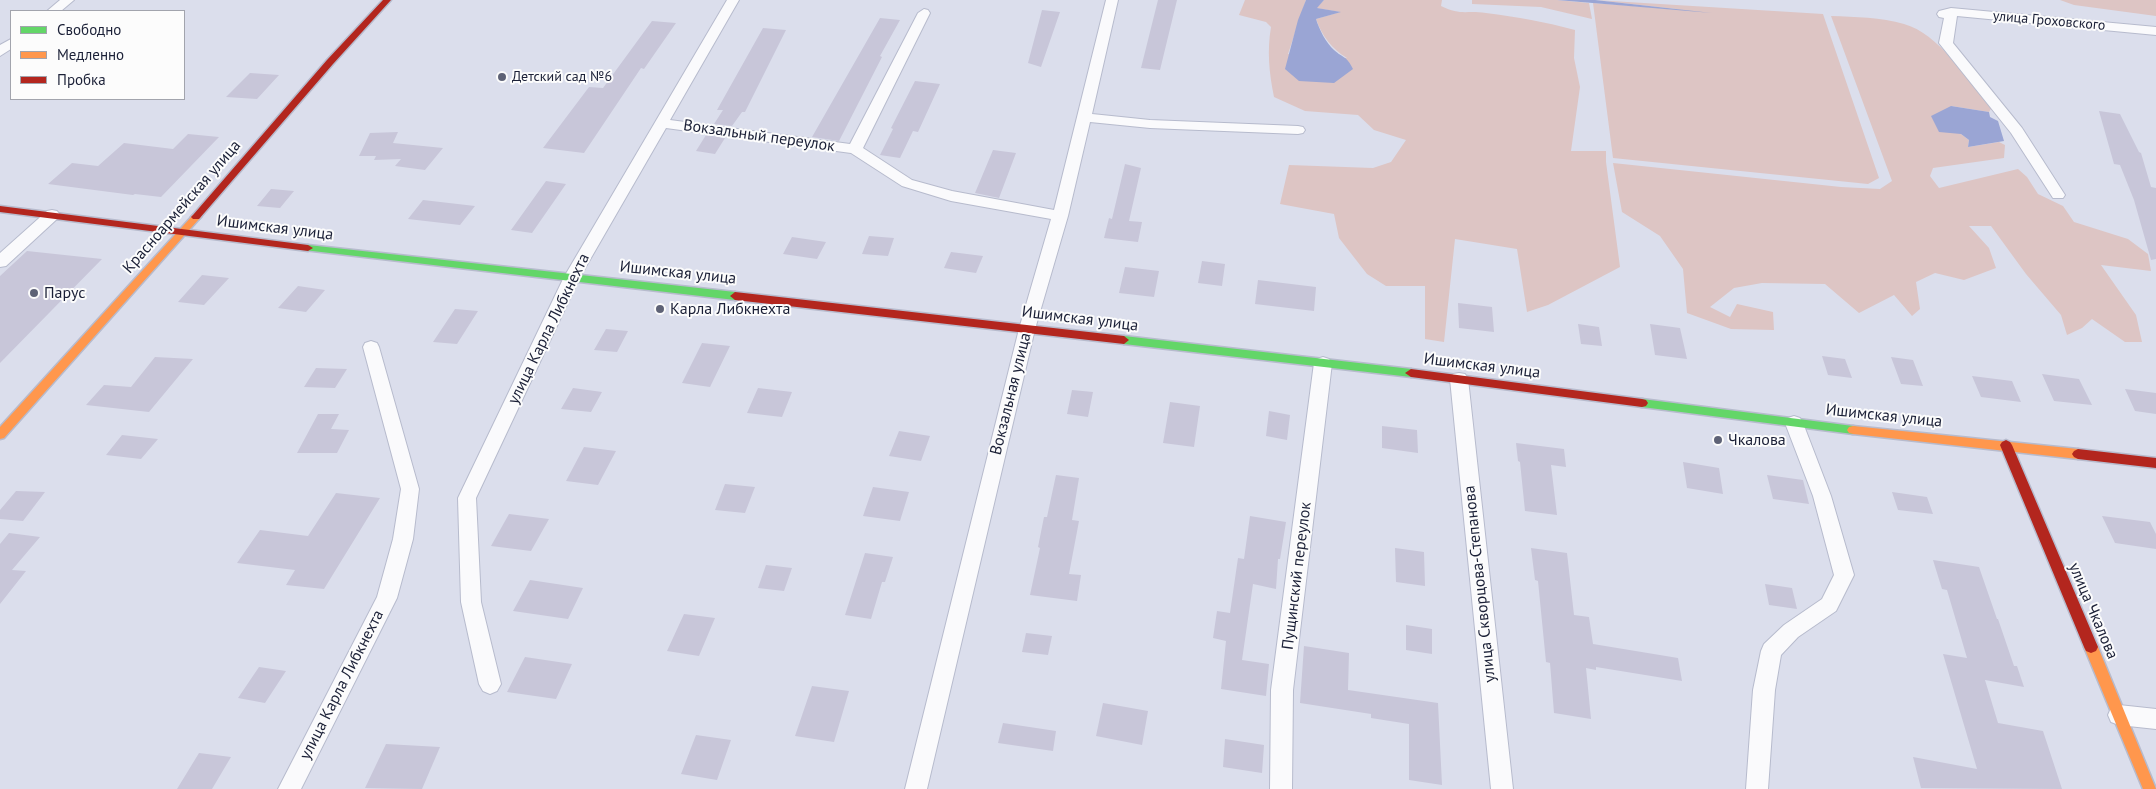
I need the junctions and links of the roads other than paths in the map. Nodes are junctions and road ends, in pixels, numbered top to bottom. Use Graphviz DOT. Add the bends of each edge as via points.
graph roads {
  1 [pos="68,0"];
  2 [pos="387,0"];
  3 [pos="733,0"];
  4 [pos="1112,0"];
  5 [pos="54,10"];
  6 [pos="924,13"];
  7 [pos="2156,31"];
  8 [pos="10,44"];
  9 [pos="0,52"];
  10 [pos="1084,118"];
  11 [pos="662,123"];
  12 [pos="1298,130"];
  13 [pos="855,149"];
  14 [pos="2058,195"];
  15 [pos="0,209"];
  16 [pos="52,215"];
  17 [pos="1060,216"];
  18 [pos="182,233"];
  19 [pos="0,262"];
  20 [pos="572,277"];
  21 [pos="1027,329"];
  22 [pos="371,348"];
  23 [pos="1323,363"];
  24 [pos="1459,379"];
  25 [pos="1794,423"];
  26 [pos="0,434"];
  27 [pos="2006,445"];
  28 [pos="2156,463"];
  29 [pos="490,684"];
  30 [pos="2119,715"];
  31 [pos="2156,718"];
  32 [pos="290,789"];
  33 [pos="916,789"];
  34 [pos="1282,789"];
  35 [pos="1502,789"];
  36 [pos="1757,789"];
  37 [pos="2150,789"];
  1 -- 5 [label="street"];
  2 -- 18 [label="main road, Красноармейская улица"];
  3 -- 11 [label="street, улица Карла Либкнехта"];
  4 -- 10 [label="street, Вокзальная улица"];
  6 -- 13 [label="street, Вокзальный переулок"];
  7 -- 14 [label="street, улица Гроховского" via="1947,13 1946,43 2018,131"];
  8 -- 9 [label="street"];
  10 -- 12 [label="street"];
  10 -- 17 [label="street, Вокзальная улица"];
  11 -- 13 [label="street, Вокзальный переулок"];
  11 -- 20 [label="street, улица Карла Либкнехта"];
  13 -- 17 [label="street, Вокзальный переулок" via="907,183 951,196"];
  15 -- 16 [label="main road, Ишимская улица"];
  16 -- 18 [label="main road, Ишимская улица"];
  16 -- 19 [label="street"];
  17 -- 21 [label="street, Вокзальная улица"];
  18 -- 20 [label="main road, Ишимская улица"];
  18 -- 26 [label="main road, Красноармейская улица"];
  20 -- 21 [label="main road, Ишимская улица"];
  20 -- 29 [label="street, улица Карла Либкнехта" via="467,498 471,602"];
  21 -- 23 [label="main road, Ишимская улица"];
  21 -- 33 [label="street, Вокзальная улица"];
  22 -- 32 [label="street, улица Карла Либкнехта" via="410,489 403,539 387,598"];
  23 -- 24 [label="main road, Ишимская улица"];
  23 -- 34 [label="street, Пущинский переулок" via="1282,690"];
  24 -- 25 [label="main road, Ишимская улица"];
  24 -- 35 [label="street, улица Скворцова-Степанова"];
  25 -- 27 [label="main road, Ишимская улица"];
  25 -- 36 [label="street" via="1822,496 1844,575 1829,605 1791,631 1771,650 1764,690"];
  27 -- 28 [label="main road, Ишимская улица"];
  27 -- 30 [label="main road, улица Чкалова"];
  30 -- 31 [label="street"];
  30 -- 37 [label="main road, улица Чкалова"];
}
